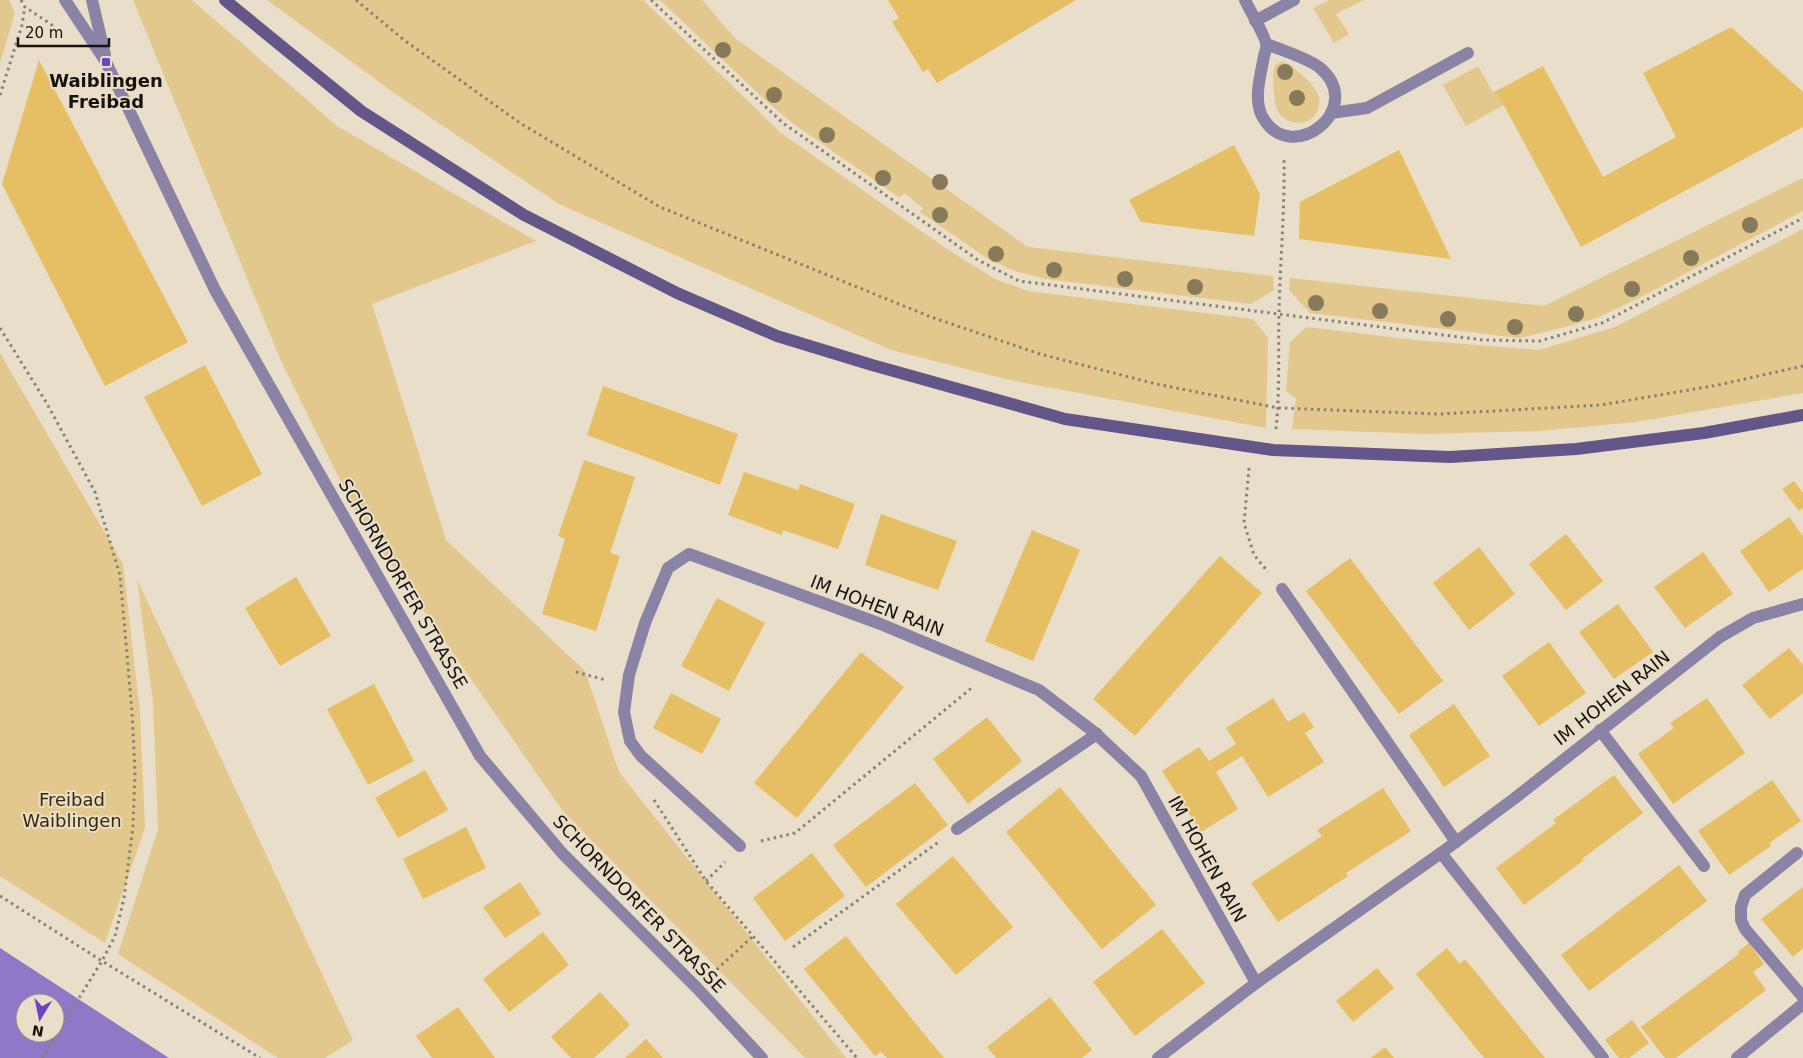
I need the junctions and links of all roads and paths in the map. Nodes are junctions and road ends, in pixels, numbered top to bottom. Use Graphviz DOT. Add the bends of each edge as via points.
graph roads {
  1 [pos="21,0"];
  2 [pos="65,0"];
  3 [pos="92,0"];
  4 [pos="225,0"];
  5 [pos="356,0"];
  6 [pos="651,0"];
  7 [pos="1245,0"];
  8 [pos="1294,0"];
  9 [pos="1255,22"];
  10 [pos="1267,44"];
  11 [pos="1468,53"];
  12 [pos="106,62"];
  13 [pos="0,95"];
  14 [pos="1331,113"];
  15 [pos="1284,135"];
  16 [pos="1803,218"];
  17 [pos="1279,313"];
  18 [pos="0,328"];
  19 [pos="1803,366"];
  20 [pos="1278,408"];
  21 [pos="1803,415"];
  22 [pos="1273,450"];
  23 [pos="1282,589"];
  24 [pos="1803,604"];
  25 [pos="992,671"];
  26 [pos="576,672"];
  27 [pos="605,689"];
  28 [pos="1600,730"];
  29 [pos="1097,734"];
  30 [pos="650,794"];
  31 [pos="957,829"];
  32 [pos="1456,842"];
  33 [pos="740,846"];
  34 [pos="1441,853"];
  35 [pos="1797,853"];
  36 [pos="1704,866"];
  37 [pos="0,896"];
  38 [pos="752,937"];
  39 [pos="793,947"];
  40 [pos="102,962"];
  41 [pos="718,968"];
  42 [pos="1256,983"];
  43 [pos="1803,997"];
  44 [pos="1803,1004"];
  45 [pos="42,1058"];
  46 [pos="260,1058"];
  47 [pos="762,1058"];
  48 [pos="857,1058"];
  49 [pos="1158,1058"];
  50 [pos="1603,1058"];
  51 [pos="1737,1058"];
  1 -- 13 [label="path" via="25,7 22,25"];
  2 -- 12 [label="street, SCHORNDORFER STRASSE"];
  3 -- 12 [label="street, SCHORNDORFER STRASSE"];
  4 -- 22 [label="main road" via="361,111 524,215 686,297 777,336 1065,418"];
  5 -- 20 [label="path" via="404,40 520,123 660,207 931,317 1040,354 1156,384"];
  6 -- 17 [label="path" via="783,123 978,260 1020,281"];
  7 -- 9 [label="street"];
  8 -- 9 [label="street"];
  9 -- 10 [label="street"];
  10 -- 14 [label="street" via="1317,66 1327,75 1335,100"];
  10 -- 15 [label="street" via="1258,105 1270,126"];
  11 -- 14 [label="street" via="1367,108"];
  12 -- 47 [label="street, SCHORNDORFER STRASSE" via="215,290 480,756 562,853"];
  14 -- 15 [label="street" via="1315,132 1303,136"];
  15 -- 17 [label="path" via="1285,205"];
  16 -- 17 [label="path" via="1602,323 1540,341 1483,340"];
  17 -- 20 [label="path"];
  18 -- 40 [label="path" via="46,402 95,492 120,575 132,712 133,826 124,898 115,936"];
  19 -- 20 [label="path" via="1718,385 1601,405 1439,414"];
  20 -- 22 [label="path"];
  21 -- 22 [label="main road" via="1704,433 1576,449 1450,457"];
  22 -- 23 [label="path" via="1248,469 1244,523 1254,555"];
  23 -- 32 [label="street"];
  24 -- 28 [label="street, IM HOHEN RAIN" via="1753,618 1720,636"];
  25 -- 29 [label="street, IM HOHEN RAIN" via="1039,690"];
  25 -- 33 [label="path" via="795,832"];
  25 -- 33 [label="street, IM HOHEN RAIN" via="878,623 689,554 668,568 645,624 629,676 624,712 630,741 641,756"];
  26 -- 27 [label="path" via="605,680"];
  28 -- 32 [label="street, IM HOHEN RAIN"];
  28 -- 36 [label="street"];
  29 -- 31 [label="street"];
  29 -- 42 [label="street, IM HOHEN RAIN" via="1141,776"];
  30 -- 38 [label="path" via="706,881"];
  31 -- 39 [label="path"];
  32 -- 34 [label="street, IM HOHEN RAIN"];
  34 -- 42 [label="street, IM HOHEN RAIN"];
  34 -- 50 [label="street"];
  35 -- 43 [label="street" via="1745,895 1741,920 1745,929"];
  37 -- 40 [label="path"];
  38 -- 41 [label="path"];
  38 -- 48 [label="path"];
  40 -- 45 [label="path"];
  40 -- 46 [label="path"];
  42 -- 49 [label="street, IM HOHEN RAIN"];
  44 -- 51 [label="street"];
}
